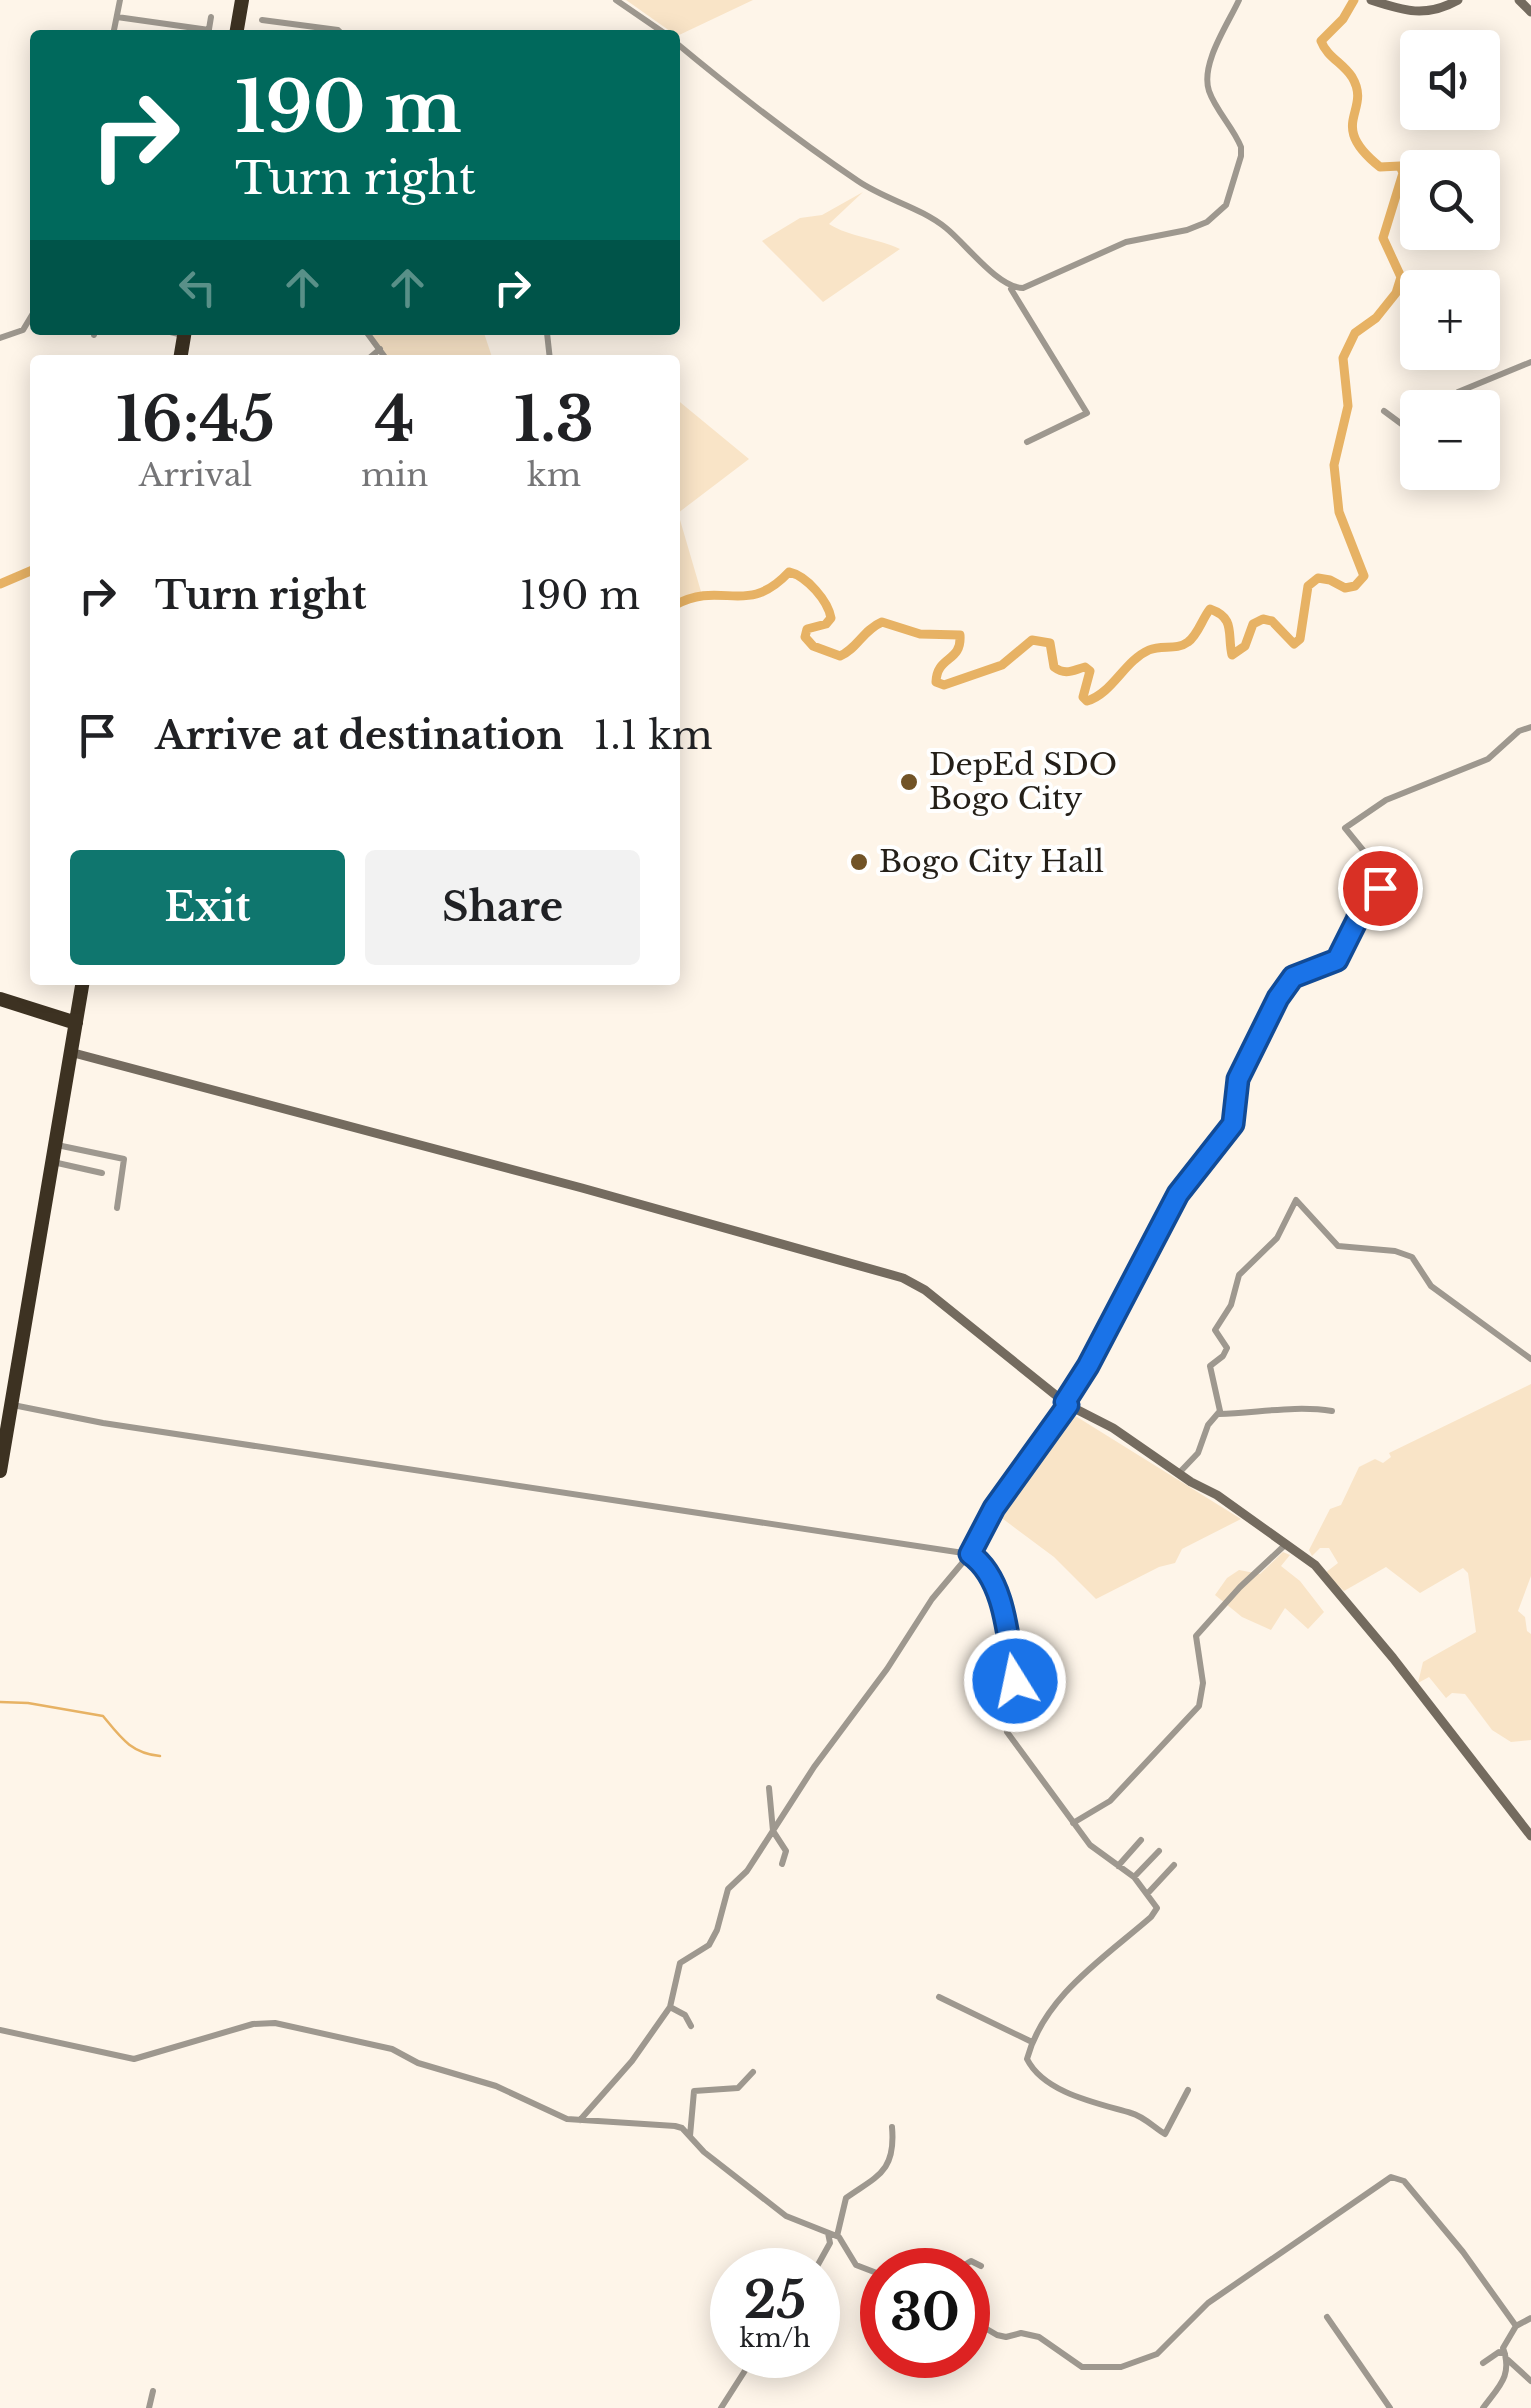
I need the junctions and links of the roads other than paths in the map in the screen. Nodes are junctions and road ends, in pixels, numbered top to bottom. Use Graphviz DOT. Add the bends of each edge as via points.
graph roads {
  1 [pos="120,0"];
  2 [pos="242,0"];
  3 [pos="616,0"];
  4 [pos="1239,0"];
  5 [pos="1371,0"];
  6 [pos="1458,0"];
  7 [pos="1518,0"];
  8 [pos="1531,12"];
  9 [pos="118,17"];
  10 [pos="211,17"];
  11 [pos="262,20"];
  12 [pos="115,30"];
  13 [pos="192,30"];
  14 [pos="209,30"];
  15 [pos="237,30"];
  16 [pos="338,30"];
  17 [pos="660,30"];
  18 [pos="680,46"];
  19 [pos="1013,288"];
  20 [pos="30,318"];
  21 [pos="369,335"];
  22 [pos="0,338"];
  23 [pos="380,349"];
  24 [pos="373,355"];
  25 [pos="384,355"];
  26 [pos="1531,362"];
  27 [pos="1463,390"];
  28 [pos="1384,411"];
  29 [pos="1400,423"];
  30 [pos="1027,442"];
  31 [pos="1531,726"];
  32 [pos="81,985"];
  33 [pos="0,999"];
  34 [pos="76,1023"];
  35 [pos="70,1052"];
  36 [pos="55,1145"];
  37 [pos="52,1162"];
  38 [pos="102,1173"];
  39 [pos="116,1208"];
  40 [pos="1531,1359"];
  41 [pos="1067,1404"];
  42 [pos="12,1405"];
  43 [pos="1332,1411"];
  44 [pos="1214,1414"];
  45 [pos="0,1471"];
  46 [pos="1179,1474"];
  47 [pos="1285,1545"];
  48 [pos="970,1554"];
  49 [pos="769,1788"];
  50 [pos="1077,1820"];
  51 [pos="773,1831"];
  52 [pos="1531,1836"];
  53 [pos="1140,1840"];
  54 [pos="1159,1851"];
  55 [pos="782,1864"];
  56 [pos="1174,1865"];
  57 [pos="1118,1866"];
  58 [pos="1134,1878"];
  59 [pos="1148,1893"];
  60 [pos="939,1997"];
  61 [pos="670,2007"];
  62 [pos="691,2026"];
  63 [pos="0,2030"];
  64 [pos="1032,2042"];
  65 [pos="753,2072"];
  66 [pos="1188,2090"];
  67 [pos="579,2120"];
  68 [pos="892,2127"];
  69 [pos="690,2137"];
  70 [pos="828,2232"];
  71 [pos="837,2236"];
  72 [pos="827,2248"];
  73 [pos="860,2266"];
  74 [pos="1327,2316"];
  75 [pos="1531,2318"];
  76 [pos="1516,2326"];
  77 [pos="990,2331"];
  78 [pos="1506,2357"];
  79 [pos="1483,2362"];
  80 [pos="740,2378"];
  81 [pos="1531,2381"];
  82 [pos="153,2391"];
  83 [pos="149,2408"];
  84 [pos="721,2408"];
  85 [pos="1390,2408"];
  86 [pos="1483,2408"];
  1 -- 9 [label="street"];
  2 -- 15 [label="highway"];
  3 -- 17 [label="street"];
  4 -- 19 [label="street" via="1207,80 1241,148 1226,205 1198,227 1126,242 1039,283"];
  5 -- 6 [label="street" via="1422,13"];
  7 -- 8 [label="street"];
  9 -- 12 [label="street"];
  9 -- 13 [label="street"];
  10 -- 14 [label="street"];
  11 -- 16 [label="street"];
  18 -- 19 [label="street" via="861,183 945,226"];
  19 -- 30 [label="street" via="1087,413"];
  20 -- 22 [label="street" via="23,330"];
  21 -- 23 [label="street"];
  23 -- 24 [label="street"];
  23 -- 25 [label="street"];
  26 -- 27 [label="street"];
  28 -- 29 [label="street"];
  31 -- 41 [label="street" via="1488,759 1386,800 1346,828 1384,884 1364,899 1337,960 1293,977 1278,998 1238,1079 1233,1124 1184,1185"];
  32 -- 34 [label="highway"];
  33 -- 34 [label="highway"];
  34 -- 35 [label="highway"];
  35 -- 36 [label="highway"];
  35 -- 41 [label="street" via="903,1278"];
  36 -- 37 [label="highway"];
  36 -- 39 [label="street" via="124,1159"];
  37 -- 38 [label="street"];
  37 -- 42 [label="highway"];
  40 -- 44 [label="street" via="1431,1286 1412,1256 1338,1246 1296,1200 1277,1238 1239,1275 1215,1330 1226,1348 1210,1366 1220,1411"];
  41 -- 46 [label="street"];
  41 -- 48 [label="street"];
  42 -- 45 [label="highway"];
  42 -- 48 [label="street"];
  43 -- 44 [label="street"];
  44 -- 46 [label="street" via="1198,1453"];
  46 -- 47 [label="street"];
  47 -- 50 [label="street" via="1196,1636 1199,1706 1110,1801"];
  47 -- 52 [label="street" via="1315,1565 1345,1599"];
  48 -- 50 [label="street" via="998,1594 1007,1636 1015,1681 1004,1713 1006,1732"];
  48 -- 51 [label="street"];
  49 -- 51 [label="street"];
  50 -- 57 [label="street" via="1082,1834"];
  51 -- 55 [label="street" via="786,1850"];
  51 -- 61 [label="street" via="728,1889 708,1945 680,1964"];
  53 -- 57 [label="street"];
  54 -- 58 [label="street"];
  56 -- 59 [label="street"];
  57 -- 58 [label="street"];
  58 -- 59 [label="street"];
  59 -- 64 [label="street" via="1157,1908 1150,1917 1074,1982"];
  60 -- 64 [label="street"];
  61 -- 62 [label="street"];
  61 -- 67 [label="street"];
  63 -- 67 [label="street" via="134,2058 275,2022 392,2049"];
  64 -- 66 [label="street" via="1027,2059 1048,2084 1134,2113 1165,2134"];
  65 -- 69 [label="street" via="738,2088 694,2091"];
  67 -- 69 [label="street" via="675,2126"];
  68 -- 71 [label="street" via="892,2153 882,2174 846,2198"];
  69 -- 70 [label="street" via="786,2216"];
  70 -- 71 [label="street"];
  70 -- 72 [label="street"];
  71 -- 73 [label="street"];
  74 -- 85 [label="street"];
  75 -- 76 [label="street"];
  76 -- 77 [label="street" via="1464,2252 1404,2181 1392,2177 1208,2303 1157,2354 1121,2367 1082,2366 1039,2338"];
  76 -- 78 [label="street" via="1503,2348"];
  78 -- 79 [label="street" via="1499,2352"];
  78 -- 81 [label="street"];
  78 -- 86 [label="street" via="1504,2379"];
  80 -- 84 [label="street"];
  82 -- 83 [label="street"];
}
